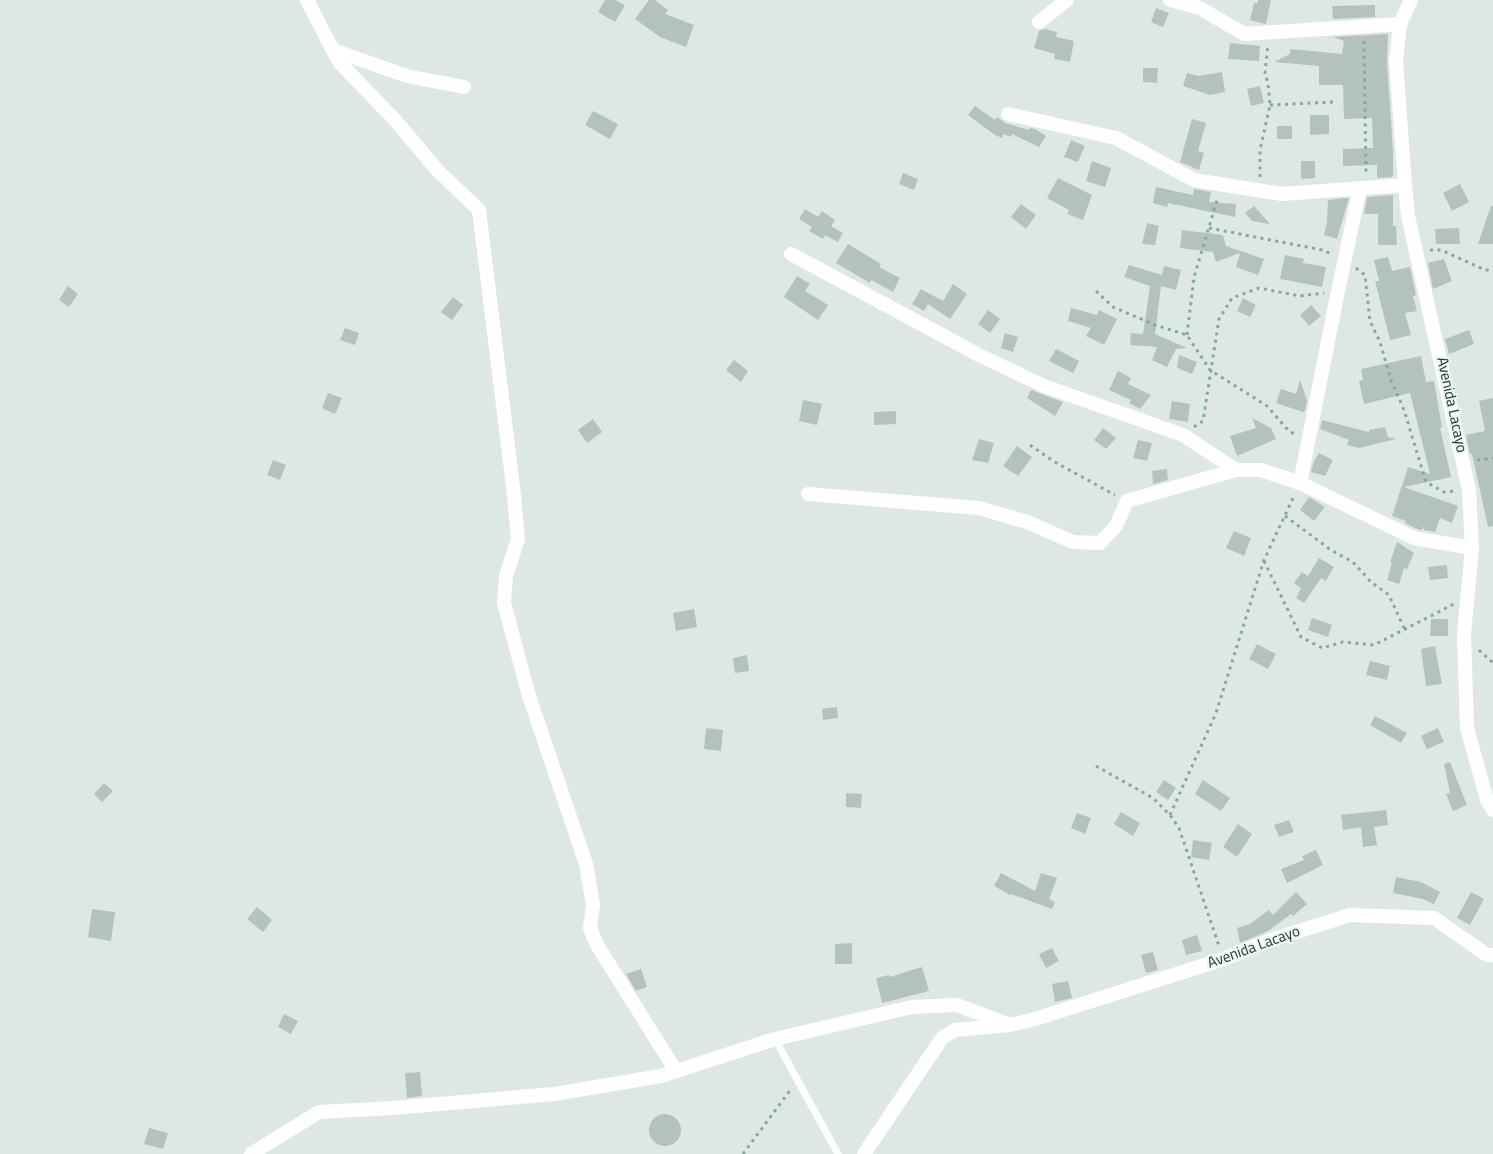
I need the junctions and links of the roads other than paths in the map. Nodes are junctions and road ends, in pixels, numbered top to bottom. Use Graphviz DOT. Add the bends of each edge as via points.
graph roads {
  1 [pos="307,0"];
  2 [pos="1067,0"];
  3 [pos="1170,0"];
  4 [pos="1411,0"];
  5 [pos="1040,22"];
  6 [pos="1400,24"];
  7 [pos="333,50"];
  8 [pos="464,87"];
  9 [pos="1008,114"];
  10 [pos="1405,184"];
  11 [pos="1364,187"];
  12 [pos="791,254"];
  13 [pos="1236,470"];
  14 [pos="1300,483"];
  15 [pos="808,494"];
  16 [pos="1472,548"];
  17 [pos="1493,810"];
  18 [pos="1493,955"];
  19 [pos="1010,1025"];
  20 [pos="775,1039"];
  21 [pos="676,1071"];
  22 [pos="251,1154"];
  23 [pos="838,1154"];
  24 [pos="864,1154"];
  1 -- 7 [label="street"];
  2 -- 5 [label="street"];
  3 -- 6 [label="street" via="1200,8 1244,34"];
  4 -- 6 [label="street, Avenida Lacayo"];
  6 -- 10 [label="street, Avenida Lacayo" via="1396,61"];
  7 -- 8 [label="street" via="407,76"];
  7 -- 21 [label="street" via="339,62 438,171 479,210 518,539 506,576 504,603 529,696 586,864 593,904 590,928"];
  9 -- 11 [label="street" via="1116,138 1194,180 1282,194"];
  10 -- 11 [label="street"];
  10 -- 16 [label="street, Avenida Lacayo" via="1408,216 1469,490"];
  11 -- 14 [label="street" via="1338,291"];
  12 -- 13 [label="street" via="979,355 1044,386 1183,435"];
  13 -- 14 [label="street" via="1261,470"];
  13 -- 15 [label="street" via="1127,501 1116,526 1100,543 1073,542 1027,522 979,508"];
  14 -- 16 [label="street" via="1414,538"];
  16 -- 17 [label="street, Avenida Lacayo" via="1464,634 1467,728"];
  18 -- 19 [label="street, Avenida Lacayo" via="1487,955 1434,918 1350,915 1224,959"];
  19 -- 20 [label="street" via="957,1005 912,1007"];
  19 -- 24 [label="street, Avenida Lacayo" via="955,1030 942,1038"];
  20 -- 21 [label="street"];
  20 -- 23 [label="lane"];
  21 -- 22 [label="street" via="554,1094 319,1112"];
}
